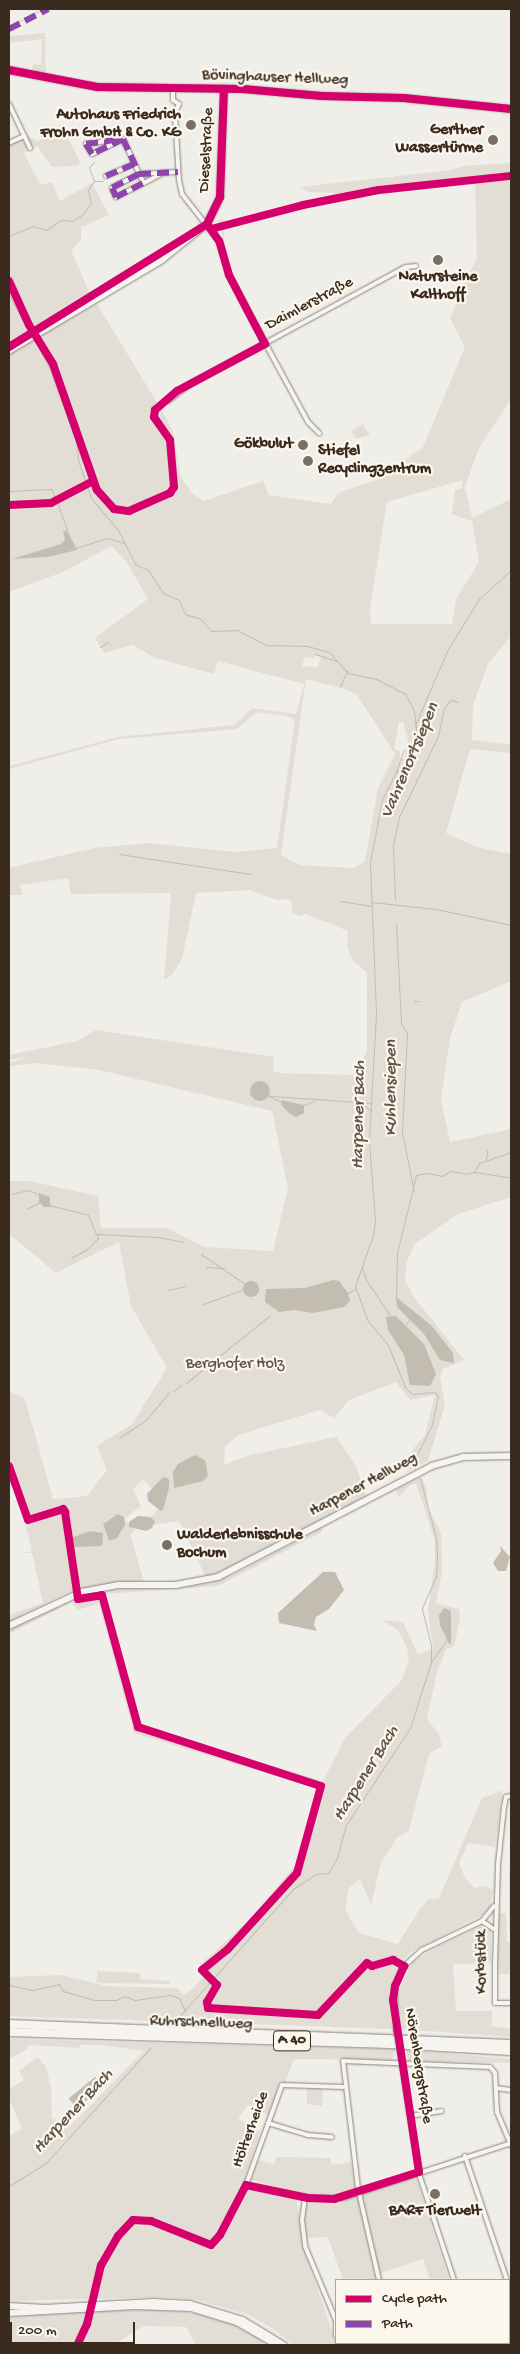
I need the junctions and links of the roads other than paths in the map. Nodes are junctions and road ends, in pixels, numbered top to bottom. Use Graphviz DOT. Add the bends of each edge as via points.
graph roads {
  1 [pos="9,70"];
  2 [pos="224,88"];
  3 [pos="173,90"];
  4 [pos="9,104"];
  5 [pos="511,109"];
  6 [pos="24,136"];
  7 [pos="123,139"];
  8 [pos="9,143"];
  9 [pos="30,148"];
  10 [pos="134,164"];
  11 [pos="165,172"];
  12 [pos="178,172"];
  13 [pos="139,174"];
  14 [pos="106,176"];
  15 [pos="144,183"];
  16 [pos="207,224"];
  17 [pos="416,266"];
  18 [pos="265,344"];
  19 [pos="9,351"];
  20 [pos="168,401"];
  21 [pos="319,433"];
  22 [pos="511,1456"];
  23 [pos="9,1626"];
  24 [pos="511,1796"];
  25 [pos="495,1904"];
  26 [pos="482,1921"];
  27 [pos="495,1929"];
  28 [pos="511,2003"];
  29 [pos="9,2024"];
  30 [pos="9,2032"];
  31 [pos="511,2044"];
  32 [pos="511,2052"];
  33 [pos="402,2062"];
  34 [pos="344,2087"];
  35 [pos="496,2088"];
  36 [pos="511,2090"];
  37 [pos="442,2111"];
  38 [pos="410,2116"];
  39 [pos="268,2123"];
  40 [pos="332,2137"];
  41 [pos="511,2144"];
  42 [pos="465,2156"];
  43 [pos="419,2172"];
  44 [pos="359,2193"];
  45 [pos="305,2198"];
  46 [pos="379,2279"];
  47 [pos="454,2279"];
  48 [pos="508,2279"];
  49 [pos="9,2306"];
  50 [pos="9,2313"];
  51 [pos="335,2320"];
  52 [pos="277,2345"];
  53 [pos="284,2345"];
  1 -- 3 [label="street, Bövinghauser Hellweg" via="75,85"];
  2 -- 3 [label="street, Bövinghauser Hellweg"];
  2 -- 5 [label="street, Bövinghauser Hellweg" via="412,98"];
  2 -- 16 [label="street, Dieselstraße" via="220,193 218,206"];
  3 -- 12 [label="street" via="173,100 179,104 175,113"];
  4 -- 6 [label="street"];
  6 -- 8 [label="street"];
  6 -- 9 [label="street"];
  7 -- 7 [label="street" via="114,139 86,144 92,154"];
  7 -- 10 [label="street"];
  10 -- 13 [label="street"];
  10 -- 14 [label="street"];
  11 -- 12 [label="street"];
  11 -- 13 [label="street"];
  11 -- 15 [label="street"];
  12 -- 16 [label="street" via="187,202"];
  13 -- 15 [label="street"];
  13 -- 15 [label="street" via="112,188 116,197"];
  16 -- 18 [label="street" via="219,241 229,275"];
  16 -- 19 [label="street" via="162,260"];
  17 -- 18 [label="street, Daimlerstraße" via="406,268"];
  18 -- 20 [label="street, Daimlerstraße" via="178,391"];
  18 -- 21 [label="street" via="308,422"];
  22 -- 23 [label="street, Harpener Hellweg" via="464,1457 432,1466 218,1577 176,1585 118,1585 82,1592"];
  24 -- 25 [label="street" via="506,1797 504,1807"];
  25 -- 26 [label="street, Nörenbergstraße"];
  25 -- 27 [label="street, Korbstück"];
  26 -- 27 [label="street"];
  26 -- 33 [label="street, Nörenbergstraße, bridge" via="422,1950 404,1966 395,1986 396,2030"];
  27 -- 28 [label="street, Korbstück" via="495,2003"];
  29 -- 31 [label="highway, Ruhrschnellweg / A 40"];
  30 -- 32 [label="highway, Ruhrschnellweg / A 40" via="390,2044"];
  33 -- 34 [label="street" via="342,2061"];
  33 -- 35 [label="street" via="490,2067 496,2073"];
  33 -- 38 [label="street, Nörenbergstraße"];
  34 -- 39 [label="street, Hölterheide" via="282,2085"];
  34 -- 44 [label="street"];
  35 -- 36 [label="street"];
  35 -- 41 [label="street" via="497,2112"];
  37 -- 38 [label="street, Nörenbergstraße"];
  38 -- 43 [label="street, Nörenbergstraße"];
  39 -- 40 [label="street" via="291,2131"];
  39 -- 45 [label="street, Hölterheide" via="246,2185"];
  41 -- 42 [label="street"];
  42 -- 43 [label="street"];
  42 -- 48 [label="street"];
  43 -- 44 [label="street"];
  43 -- 47 [label="street, Nörenbergstraße"];
  44 -- 45 [label="street" via="334,2199"];
  44 -- 46 [label="street"];
  45 -- 51 [label="street" via="302,2220 305,2246"];
  49 -- 53 [label="street" via="190,2304 243,2320"];
  50 -- 52 [label="street" via="135,2306 191,2308 237,2322"];
}
